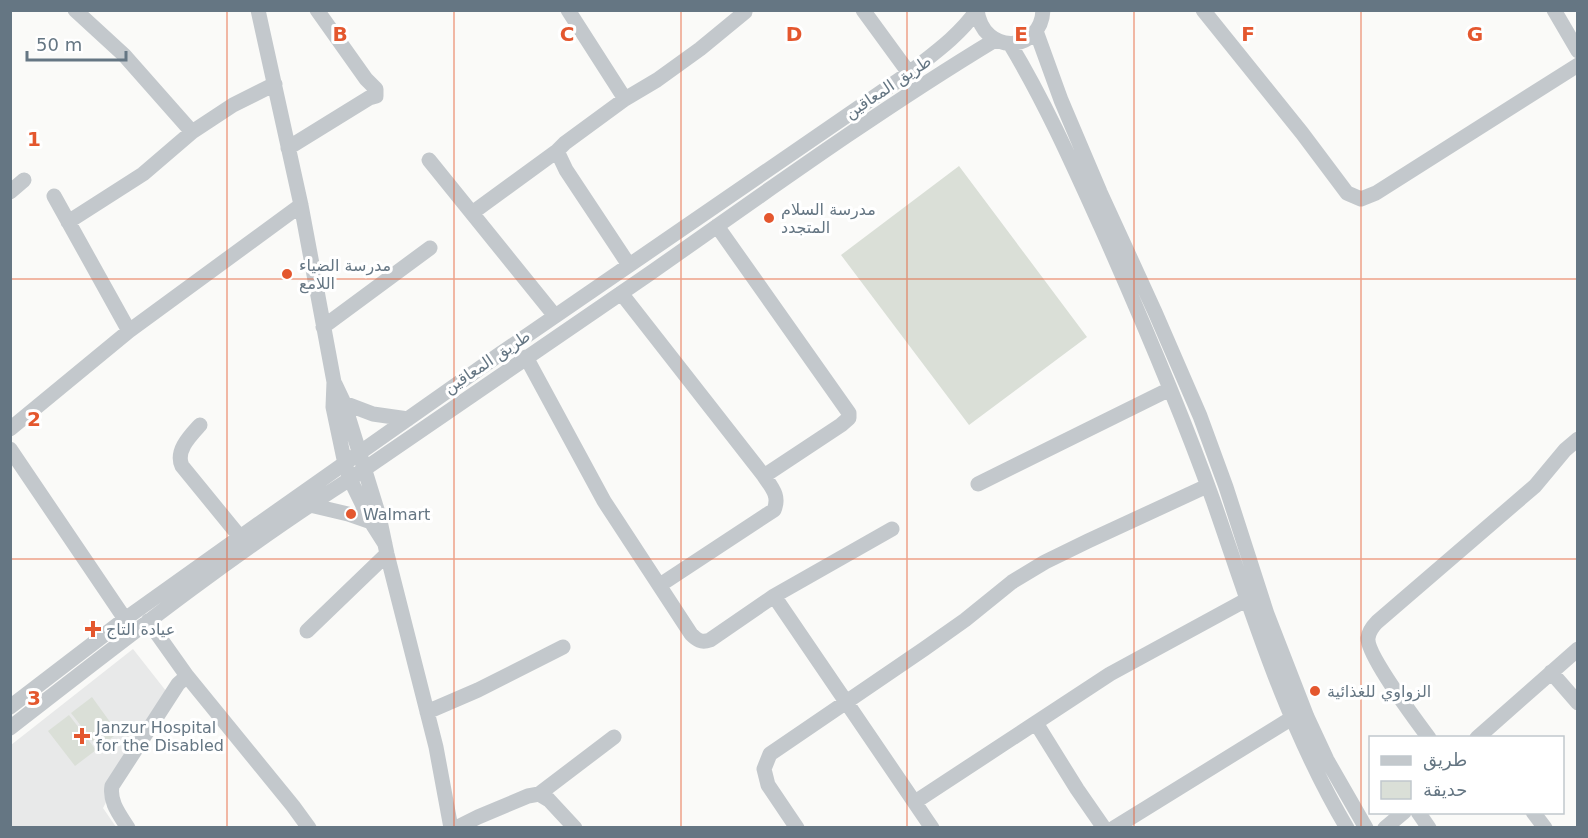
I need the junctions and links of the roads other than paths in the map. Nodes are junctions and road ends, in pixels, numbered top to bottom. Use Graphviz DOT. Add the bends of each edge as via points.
graph roads {
  1 [pos="75,10"];
  2 [pos="258,10"];
  3 [pos="317,10"];
  4 [pos="568,10"];
  5 [pos="743,10"];
  6 [pos="863,10"];
  7 [pos="958,10"];
  8 [pos="1203,10"];
  9 [pos="1554,10"];
  10 [pos="1045,12"];
  11 [pos="973,17"];
  12 [pos="1036,31"];
  13 [pos="1002,42"];
  14 [pos="1578,51"];
  15 [pos="1578,65"];
  16 [pos="909,73"];
  17 [pos="275,84"];
  18 [pos="625,99"];
  19 [pos="192,132"];
  20 [pos="288,148"];
  21 [pos="557,151"];
  22 [pos="429,160"];
  23 [pos="24,180"];
  24 [pos="10,192"];
  25 [pos="54,196"];
  26 [pos="301,205"];
  27 [pos="472,213"];
  28 [pos="68,222"];
  29 [pos="717,226"];
  30 [pos="430,248"];
  31 [pos="629,265"];
  32 [pos="621,293"];
  33 [pos="555,316"];
  34 [pos="323,327"];
  35 [pos="129,332"];
  36 [pos="526,357"];
  37 [pos="334,382"];
  38 [pos="1170,389"];
  39 [pos="344,403"];
  40 [pos="408,419"];
  41 [pos="200,425"];
  42 [pos="10,429"];
  43 [pos="1578,439"];
  44 [pos="10,449"];
  45 [pos="361,453"];
  46 [pos="345,464"];
  47 [pos="365,468"];
  48 [pos="764,476"];
  49 [pos="350,479"];
  50 [pos="978,484"];
  51 [pos="1207,486"];
  52 [pos="310,505"];
  53 [pos="371,522"];
  54 [pos="892,529"];
  55 [pos="240,537"];
  56 [pos="386,549"];
  57 [pos="660,585"];
  58 [pos="774,596"];
  59 [pos="1246,600"];
  60 [pos="125,619"];
  61 [pos="148,621"];
  62 [pos="307,631"];
  63 [pos="563,647"];
  64 [pos="1578,649"];
  65 [pos="1551,672"];
  66 [pos="187,676"];
  67 [pos="846,702"];
  68 [pos="1578,702"];
  69 [pos="10,707"];
  70 [pos="427,712"];
  71 [pos="1292,718"];
  72 [pos="1036,723"];
  73 [pos="10,728"];
  74 [pos="1428,736"];
  75 [pos="1479,736"];
  76 [pos="614,737"];
  77 [pos="540,794"];
  78 [pos="915,802"];
  79 [pos="1403,814"];
  80 [pos="1419,814"];
  81 [pos="1534,814"];
  82 [pos="1366,819"];
  83 [pos="1345,827"];
  84 [pos="128,828"];
  85 [pos="309,828"];
  86 [pos="451,828"];
  87 [pos="456,828"];
  88 [pos="574,828"];
  89 [pos="797,828"];
  90 [pos="932,828"];
  91 [pos="1104,828"];
  92 [pos="1114,828"];
  93 [pos="1385,828"];
  94 [pos="1429,828"];
  95 [pos="1545,828"];
  1 -- 19 [label="street" via="123,55"];
  2 -- 17 [label="street"];
  3 -- 20 [label="street" via="376,89 376,96"];
  4 -- 18 [label="street"];
  5 -- 18 [label="street" via="700,49"];
  6 -- 16 [label="street"];
  7 -- 11 [label="street"];
  8 -- 15 [label="street" via="1347,193 1361,199"];
  9 -- 14 [label="street"];
  10 -- 12 [label="street"];
  11 -- 13 [label="street" via="988,35"];
  11 -- 16 [label="street, طريق المعاقين"];
  12 -- 13 [label="street, طريق المعاقين" via="1020,42"];
  12 -- 82 [label="street" via="1060,100 1200,416 1267,614 1307,717 1327,760"];
  13 -- 29 [label="street, طريق المعاقين" via="927,82"];
  13 -- 38 [label="street" via="1028,75 1065,149"];
  16 -- 31 [label="street, طريق المعاقين"];
  17 -- 19 [label="street"];
  17 -- 20 [label="street"];
  18 -- 21 [label="street"];
  19 -- 28 [label="street" via="143,174"];
  20 -- 26 [label="street"];
  21 -- 27 [label="street"];
  21 -- 31 [label="street"];
  22 -- 27 [label="street"];
  23 -- 24 [label="street"];
  25 -- 28 [label="street"];
  26 -- 34 [label="street"];
  26 -- 35 [label="street"];
  27 -- 33 [label="street"];
  28 -- 35 [label="street"];
  29 -- 32 [label="street, طريق المعاقين"];
  29 -- 48 [label="street" via="849,413 842,425"];
  30 -- 34 [label="street"];
  31 -- 33 [label="street, طريق المعاقين"];
  32 -- 36 [label="street, طريق المعاقين"];
  32 -- 48 [label="street"];
  33 -- 40 [label="street, طريق المعاقين"];
  34 -- 37 [label="street"];
  35 -- 42 [label="street"];
  36 -- 47 [label="street, طريق المعاقين"];
  36 -- 57 [label="street" via="604,501"];
  37 -- 39 [label="street"];
  37 -- 46 [label="street" via="333,407"];
  38 -- 50 [label="street"];
  38 -- 51 [label="street"];
  39 -- 40 [label="street" via="373,414"];
  39 -- 45 [label="street"];
  40 -- 45 [label="street, طريق المعاقين"];
  41 -- 55 [label="street" via="186,442 180,461"];
  43 -- 74 [label="street" via="1535,486 1370,630 1369,644 1379,665"];
  44 -- 60 [label="street"];
  45 -- 46 [label="street, طريق المعاقين"];
  45 -- 47 [label="street"];
  46 -- 49 [label="street"];
  46 -- 55 [label="street, طريق المعاقين"];
  47 -- 49 [label="street, طريق المعاقين"];
  47 -- 56 [label="street"];
  48 -- 57 [label="street" via="776,497 774,510"];
  49 -- 52 [label="street, طريق المعاقين"];
  49 -- 53 [label="street"];
  51 -- 59 [label="street"];
  51 -- 67 [label="street" via="1045,562"];
  52 -- 53 [label="street"];
  52 -- 61 [label="street, طريق المعاقين"];
  53 -- 56 [label="street"];
  54 -- 58 [label="street"];
  55 -- 60 [label="street, طريق المعاقين"];
  56 -- 62 [label="street"];
  56 -- 70 [label="street"];
  57 -- 58 [label="street" via="691,634 704,642"];
  58 -- 67 [label="street"];
  59 -- 71 [label="street"];
  59 -- 72 [label="street" via="1110,674"];
  60 -- 69 [label="street, طريق المعاقين"];
  61 -- 66 [label="street"];
  61 -- 73 [label="street, طريق المعاقين"];
  63 -- 70 [label="street"];
  64 -- 65 [label="street"];
  65 -- 68 [label="street"];
  65 -- 75 [label="street"];
  66 -- 84 [label="street" via="111,786 112,801"];
  66 -- 85 [label="street"];
  67 -- 78 [label="street"];
  67 -- 89 [label="street" via="770,754 764,770 768,785"];
  70 -- 86 [label="street"];
  71 -- 83 [label="street"];
  71 -- 92 [label="street"];
  72 -- 78 [label="street"];
  72 -- 91 [label="street"];
  76 -- 77 [label="street"];
  77 -- 87 [label="street"];
  77 -- 88 [label="street"];
  78 -- 90 [label="street"];
  79 -- 93 [label="street"];
  80 -- 94 [label="street"];
  81 -- 95 [label="street"];
  82 -- 83 [label="street"];
}
